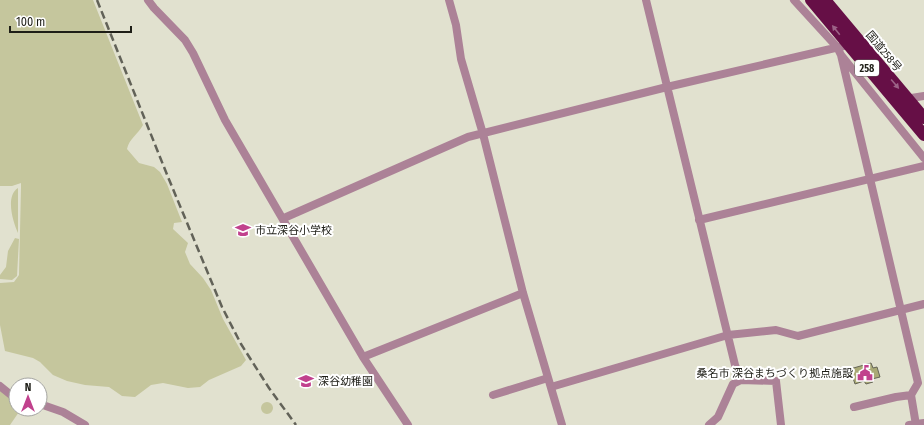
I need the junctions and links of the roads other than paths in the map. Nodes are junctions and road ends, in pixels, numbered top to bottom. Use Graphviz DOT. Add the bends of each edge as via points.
graph roads {
  1 [pos="148,0"];
  2 [pos="646,0"];
  3 [pos="794,0"];
  4 [pos="811,0"];
  5 [pos="825,0"];
  6 [pos="452,1"];
  7 [pos="842,46"];
  8 [pos="841,55"];
  9 [pos="667,87"];
  10 [pos="924,96"];
  11 [pos="903,102"];
  12 [pos="924,118"];
  13 [pos="483,134"];
  14 [pos="924,135"];
  15 [pos="924,158"];
  16 [pos="924,166"];
  17 [pos="870,179"];
  18 [pos="284,218"];
  19 [pos="699,220"];
  20 [pos="523,293"];
  21 [pos="924,304"];
  22 [pos="902,310"];
  23 [pos="728,335"];
  24 [pos="363,357"];
  25 [pos="548,378"];
  26 [pos="741,380"];
  27 [pos="551,387"];
  28 [pos="493,394"];
  29 [pos="911,395"];
  30 [pos="48,407"];
  31 [pos="854,407"];
  32 [pos="916,424"];
  33 [pos="85,425"];
  34 [pos="408,425"];
  35 [pos="562,425"];
  36 [pos="709,425"];
  37 [pos="781,425"];
  1 -- 18 [label="street" via="185,40 225,120"];
  2 -- 9 [label="street"];
  3 -- 7 [label="street"];
  7 -- 4 [label="highway, 国道258号 / 258, one-way"];
  5 -- 11 [label="highway, 国道258号 / 258, one-way"];
  6 -- 13 [label="street" via="461,59"];
  7 -- 8 [label="street"];
  7 -- 9 [label="street"];
  7 -- 11 [label="highway, 国道258号 / 258"];
  8 -- 15 [label="street"];
  8 -- 17 [label="street"];
  9 -- 13 [label="street"];
  9 -- 19 [label="street"];
  10 -- 11 [label="street"];
  11 -- 12 [label="highway, 国道258号 / 258"];
  11 -- 14 [label="highway, 国道258号 / 258"];
  13 -- 18 [label="street" via="468,137"];
  13 -- 20 [label="street"];
  16 -- 17 [label="street"];
  17 -- 19 [label="street"];
  17 -- 22 [label="street"];
  18 -- 24 [label="street"];
  19 -- 23 [label="street"];
  20 -- 24 [label="street"];
  20 -- 25 [label="street"];
  21 -- 22 [label="street"];
  22 -- 23 [label="street" via="798,336 783,330"];
  22 -- 29 [label="street" via="918,383"];
  23 -- 26 [label="street"];
  23 -- 27 [label="street"];
  24 -- 34 [label="street"];
  25 -- 27 [label="street"];
  25 -- 28 [label="street"];
  26 -- 36 [label="street" via="733,384 718,417"];
  26 -- 37 [label="street" via="776,381"];
  27 -- 35 [label="street"];
  29 -- 31 [label="street"];
  29 -- 32 [label="street"];
  30 -- 33 [label="street"];
}
